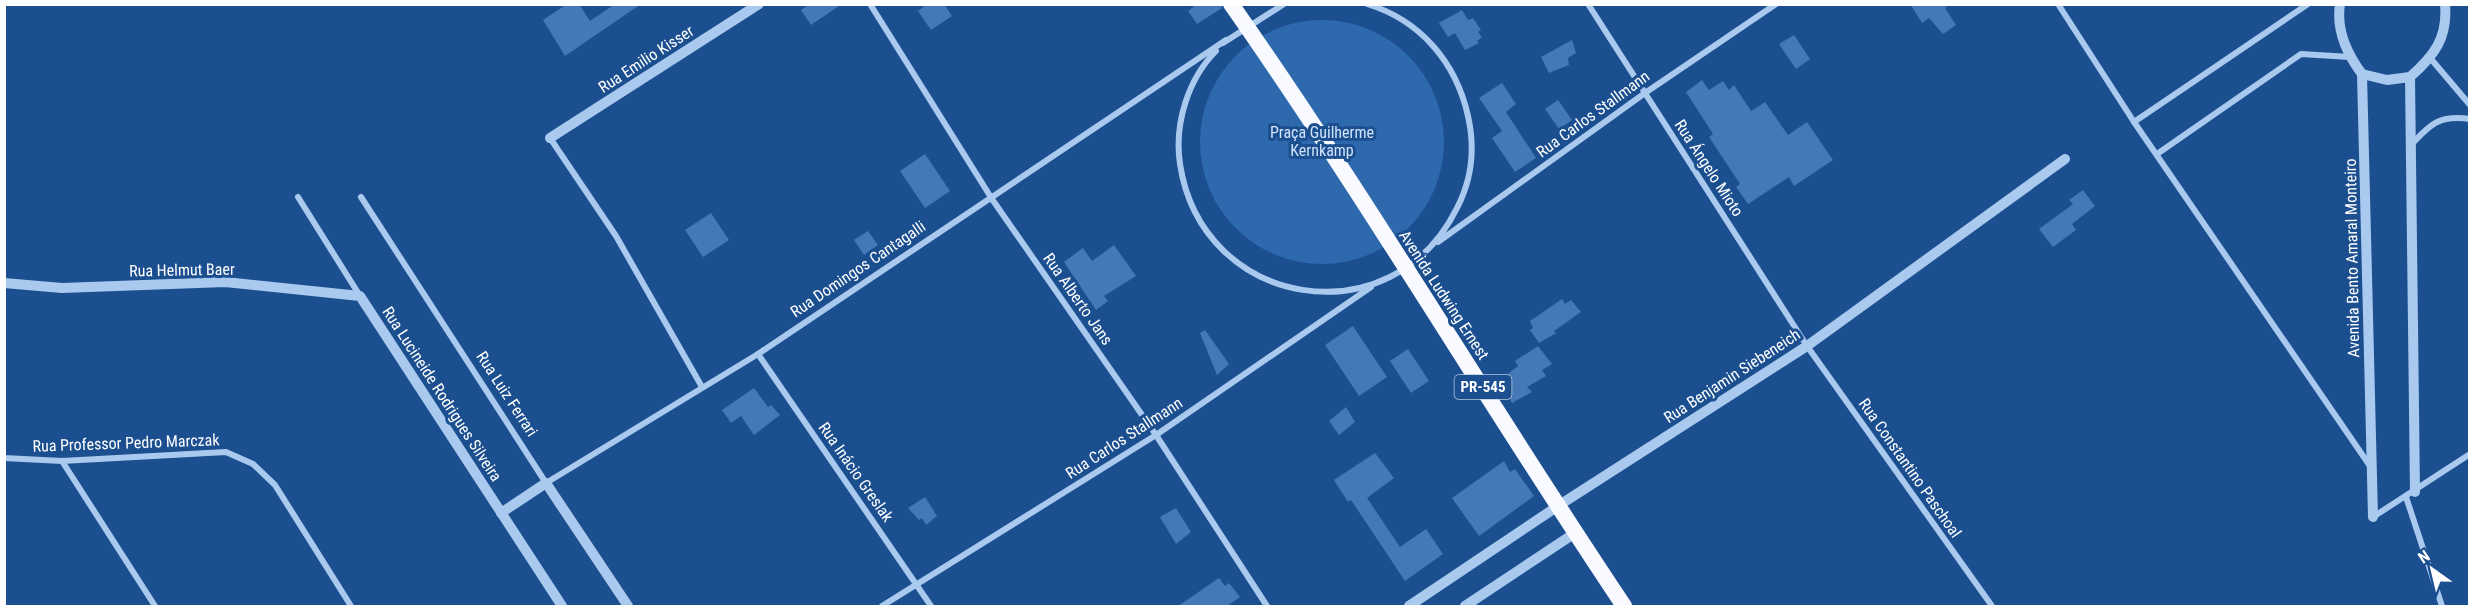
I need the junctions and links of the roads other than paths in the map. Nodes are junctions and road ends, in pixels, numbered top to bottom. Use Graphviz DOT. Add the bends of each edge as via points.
graph roads {
  1 [pos="759,4"];
  2 [pos="870,4"];
  3 [pos="1231,4"];
  4 [pos="1366,4"];
  5 [pos="1588,4"];
  6 [pos="1776,4"];
  7 [pos="2058,4"];
  8 [pos="2308,4"];
  9 [pos="2340,4"];
  10 [pos="2445,4"];
  11 [pos="1283,5"];
  12 [pos="1248,28"];
  13 [pos="1226,40"];
  14 [pos="2350,57"];
  15 [pos="2431,59"];
  16 [pos="2362,74"];
  17 [pos="2410,77"];
  18 [pos="1645,93"];
  19 [pos="2469,105"];
  20 [pos="2469,119"];
  21 [pos="2134,122"];
  22 [pos="550,138"];
  23 [pos="2411,145"];
  24 [pos="2157,154"];
  25 [pos="2065,159"];
  26 [pos="298,197"];
  27 [pos="361,197"];
  28 [pos="992,199"];
  29 [pos="1428,250"];
  30 [pos="1407,269"];
  31 [pos="4,283"];
  32 [pos="1376,283"];
  33 [pos="360,296"];
  34 [pos="1807,346"];
  35 [pos="758,354"];
  36 [pos="702,387"];
  37 [pos="1156,435"];
  38 [pos="2469,454"];
  39 [pos="4,458"];
  40 [pos="62,461"];
  41 [pos="2372,470"];
  42 [pos="546,483"];
  43 [pos="2410,494"];
  44 [pos="1558,506"];
  45 [pos="501,513"];
  46 [pos="2373,517"];
  47 [pos="1575,533"];
  48 [pos="917,583"];
  49 [pos="155,606"];
  50 [pos="351,606"];
  51 [pos="562,606"];
  52 [pos="628,606"];
  53 [pos="882,606"];
  54 [pos="931,606"];
  55 [pos="1268,606"];
  56 [pos="1408,606"];
  57 [pos="1465,606"];
  58 [pos="1624,606"];
  59 [pos="1992,606"];
  60 [pos="2442,606"];
  1 -- 22 [label="street, Rua Emilio Kisser"];
  2 -- 28 [label="street, Rua Alberto Jans"];
  3 -- 12 [label="highway, Avenida Ludwing Ernest / PR-545"];
  4 -- 29 [label="street" via="1408,23 1425,37 1445,60 1463,93 1472,135 1469,177 1453,218"];
  5 -- 18 [label="street, Rua Ángelo Mioto"];
  6 -- 18 [label="street, Rua Carlos Stallmann"];
  7 -- 21 [label="street"];
  8 -- 21 [label="street"];
  9 -- 14 [label="street" via="2342,38"];
  10 -- 15 [label="street" via="2443,35"];
  11 -- 12 [label="street"];
  12 -- 13 [label="street"];
  12 -- 30 [label="highway, Avenida Ludwing Ernest / PR-545"];
  13 -- 28 [label="street, Rua Domingos Cantagalli"];
  13 -- 32 [label="street" via="1192,83 1181,118 1178,151 1194,213 1210,237 1234,261 1260,277 1290,288 1321,292 1352,290"];
  14 -- 16 [label="street"];
  14 -- 24 [label="street" via="2301,54"];
  15 -- 17 [label="street"];
  15 -- 19 [label="street"];
  16 -- 17 [label="street" via="2387,80"];
  16 -- 41 [label="street, Avenida Bento Amaral Monteiro"];
  17 -- 23 [label="street"];
  18 -- 29 [label="street, Rua Carlos Stallmann"];
  18 -- 34 [label="street, Rua Ángelo Mioto"];
  20 -- 23 [label="street" via="2452,117 2438,121"];
  21 -- 24 [label="street"];
  22 -- 36 [label="street" via="616,236"];
  23 -- 43 [label="street"];
  24 -- 41 [label="street"];
  25 -- 34 [label="street, Rua Benjamin Siebeneich"];
  26 -- 33 [label="street, Rua Lucineide Rodrigues Silveira"];
  27 -- 42 [label="street, Rua Luiz Ferrari"];
  28 -- 35 [label="street, Rua Domingos Cantagalli"];
  28 -- 37 [label="street, Rua Alberto Jans"];
  29 -- 30 [label="street"];
  30 -- 32 [label="street"];
  30 -- 44 [label="highway, Avenida Ludwing Ernest / PR-545"];
  31 -- 33 [label="street, Rua Helmut Baer" via="62,288 225,282"];
  32 -- 37 [label="street, Rua Carlos Stallmann"];
  33 -- 45 [label="street, Rua Lucineide Rodrigues Silveira"];
  34 -- 44 [label="street, Rua Benjamin Siebeneich"];
  34 -- 59 [label="street, Rua Constantino Paschoal"];
  35 -- 36 [label="street, Rua Domingos Cantagalli"];
  35 -- 48 [label="street, Rua Inácio Greslak"];
  36 -- 42 [label="street, Rua Domingos Cantagalli"];
  37 -- 48 [label="street, Rua Carlos Stallmann"];
  37 -- 55 [label="street, Rua Alberto Jans"];
  38 -- 43 [label="street"];
  39 -- 40 [label="street, Rua Professor Pedro Marczak"];
  40 -- 49 [label="street"];
  40 -- 50 [label="street, Rua Professor Pedro Marczak" via="226,452 254,464 275,485"];
  41 -- 46 [label="street, Avenida Bento Amaral Monteiro"];
  42 -- 45 [label="street, Rua Domingos Cantagalli"];
  42 -- 52 [label="street, Rua Luiz Ferrari"];
  43 -- 46 [label="street"];
  43 -- 60 [label="street"];
  44 -- 47 [label="highway, Avenida Ludwing Ernest / PR-545"];
  44 -- 56 [label="street, Rua Benjamin Siebeneich"];
  45 -- 51 [label="street, Rua Lucineide Rodrigues Silveira"];
  47 -- 57 [label="street"];
  47 -- 58 [label="highway, Avenida Ludwing Ernest / PR-545"];
  48 -- 53 [label="street, Rua Carlos Stallmann"];
  48 -- 54 [label="street, Rua Inácio Greslak"];
}
